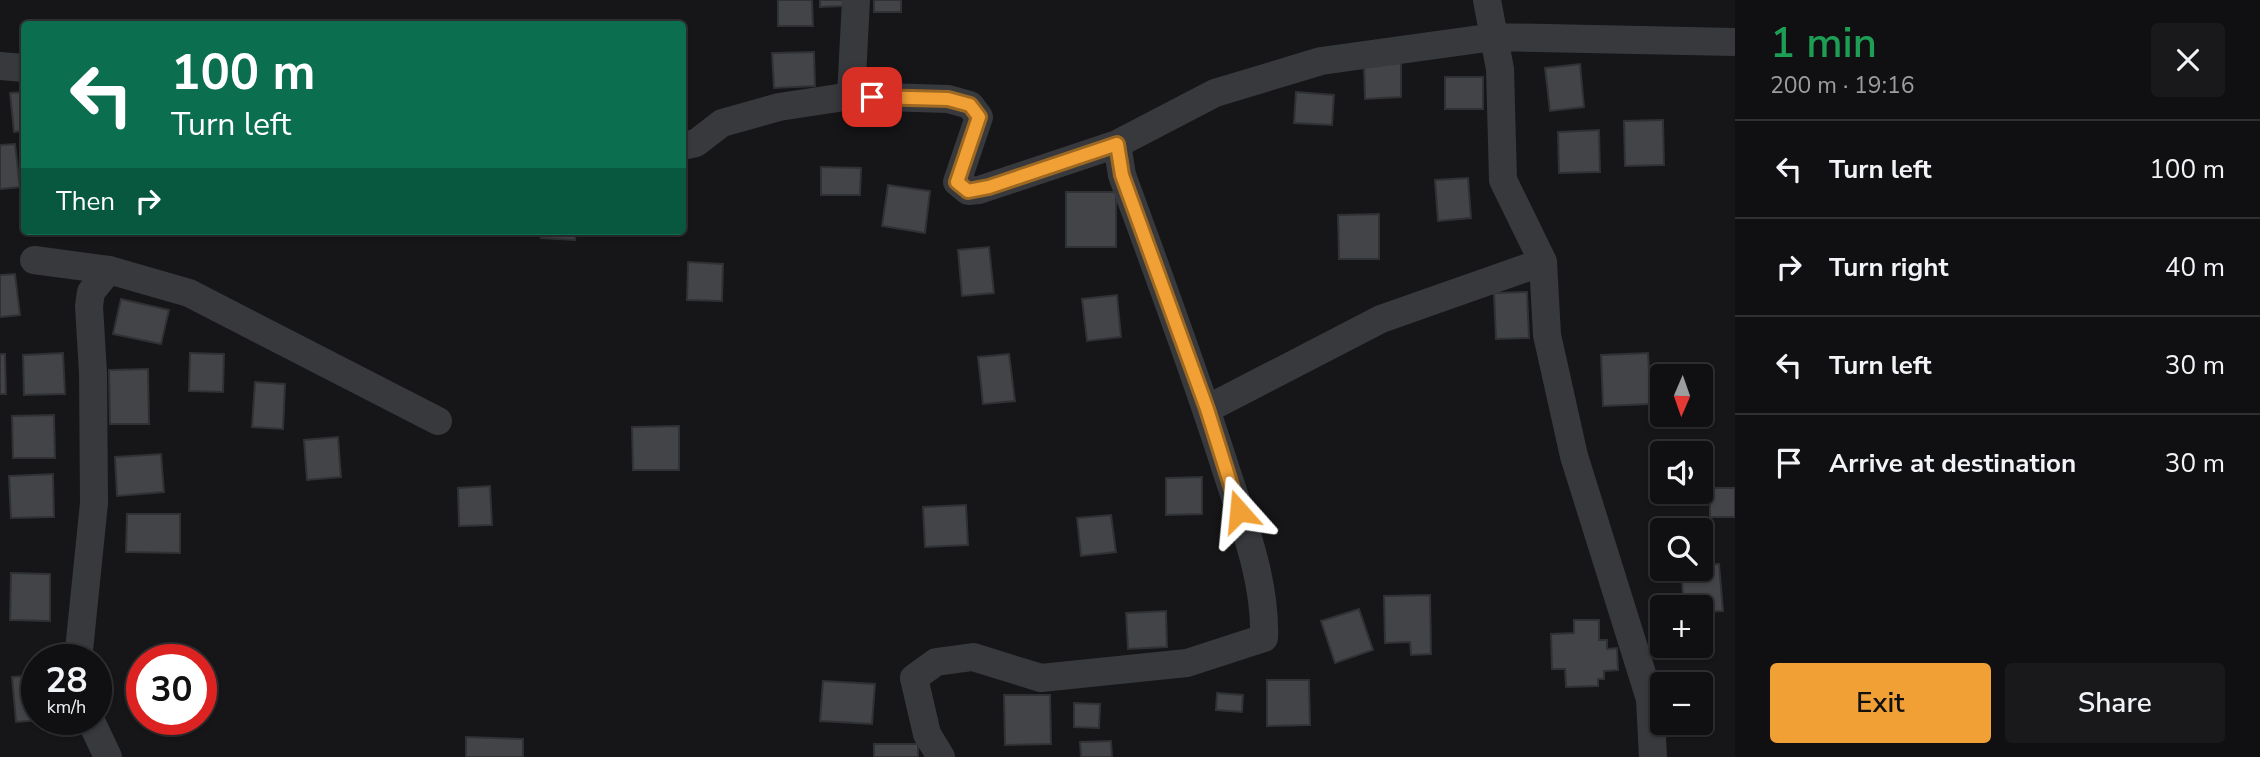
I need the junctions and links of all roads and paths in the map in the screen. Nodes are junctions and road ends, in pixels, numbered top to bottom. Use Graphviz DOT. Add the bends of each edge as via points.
graph roads {
  1 [pos="856,0"];
  2 [pos="1488,0"];
  3 [pos="1494,37"];
  4 [pos="1735,42"];
  5 [pos="0,66"];
  6 [pos="21,68"];
  7 [pos="851,96"];
  8 [pos="1117,144"];
  9 [pos="686,145"];
  10 [pos="34,260"];
  11 [pos="1543,262"];
  12 [pos="109,270"];
  13 [pos="1207,409"];
  14 [pos="438,421"];
  15 [pos="79,644"];
  16 [pos="98,735"];
  17 [pos="108,757"];
  18 [pos="941,757"];
  19 [pos="1653,757"];
  1 -- 7 [label="street"];
  2 -- 3 [label="street"];
  3 -- 4 [label="street"];
  3 -- 8 [label="street" via="1321,61 1215,93"];
  3 -- 11 [label="street" via="1500,69 1503,180"];
  5 -- 6 [label="street"];
  7 -- 8 [label="street" via="948,99 970,105 979,117 957,182 968,191"];
  7 -- 9 [label="street" via="779,107 722,123"];
  8 -- 13 [label="street" via="1122,175"];
  10 -- 12 [label="street"];
  11 -- 13 [label="street" via="1381,319"];
  11 -- 19 [label="street" via="1547,335 1593,518 1650,699"];
  12 -- 14 [label="street" via="190,293"];
  12 -- 15 [label="street" via="91,292 89,306 94,502"];
  13 -- 18 [label="street" via="1248,537 1265,614 1264,638 1187,663 1041,678 973,657 936,662 914,678 927,734"];
  16 -- 17 [label="street"];
}
